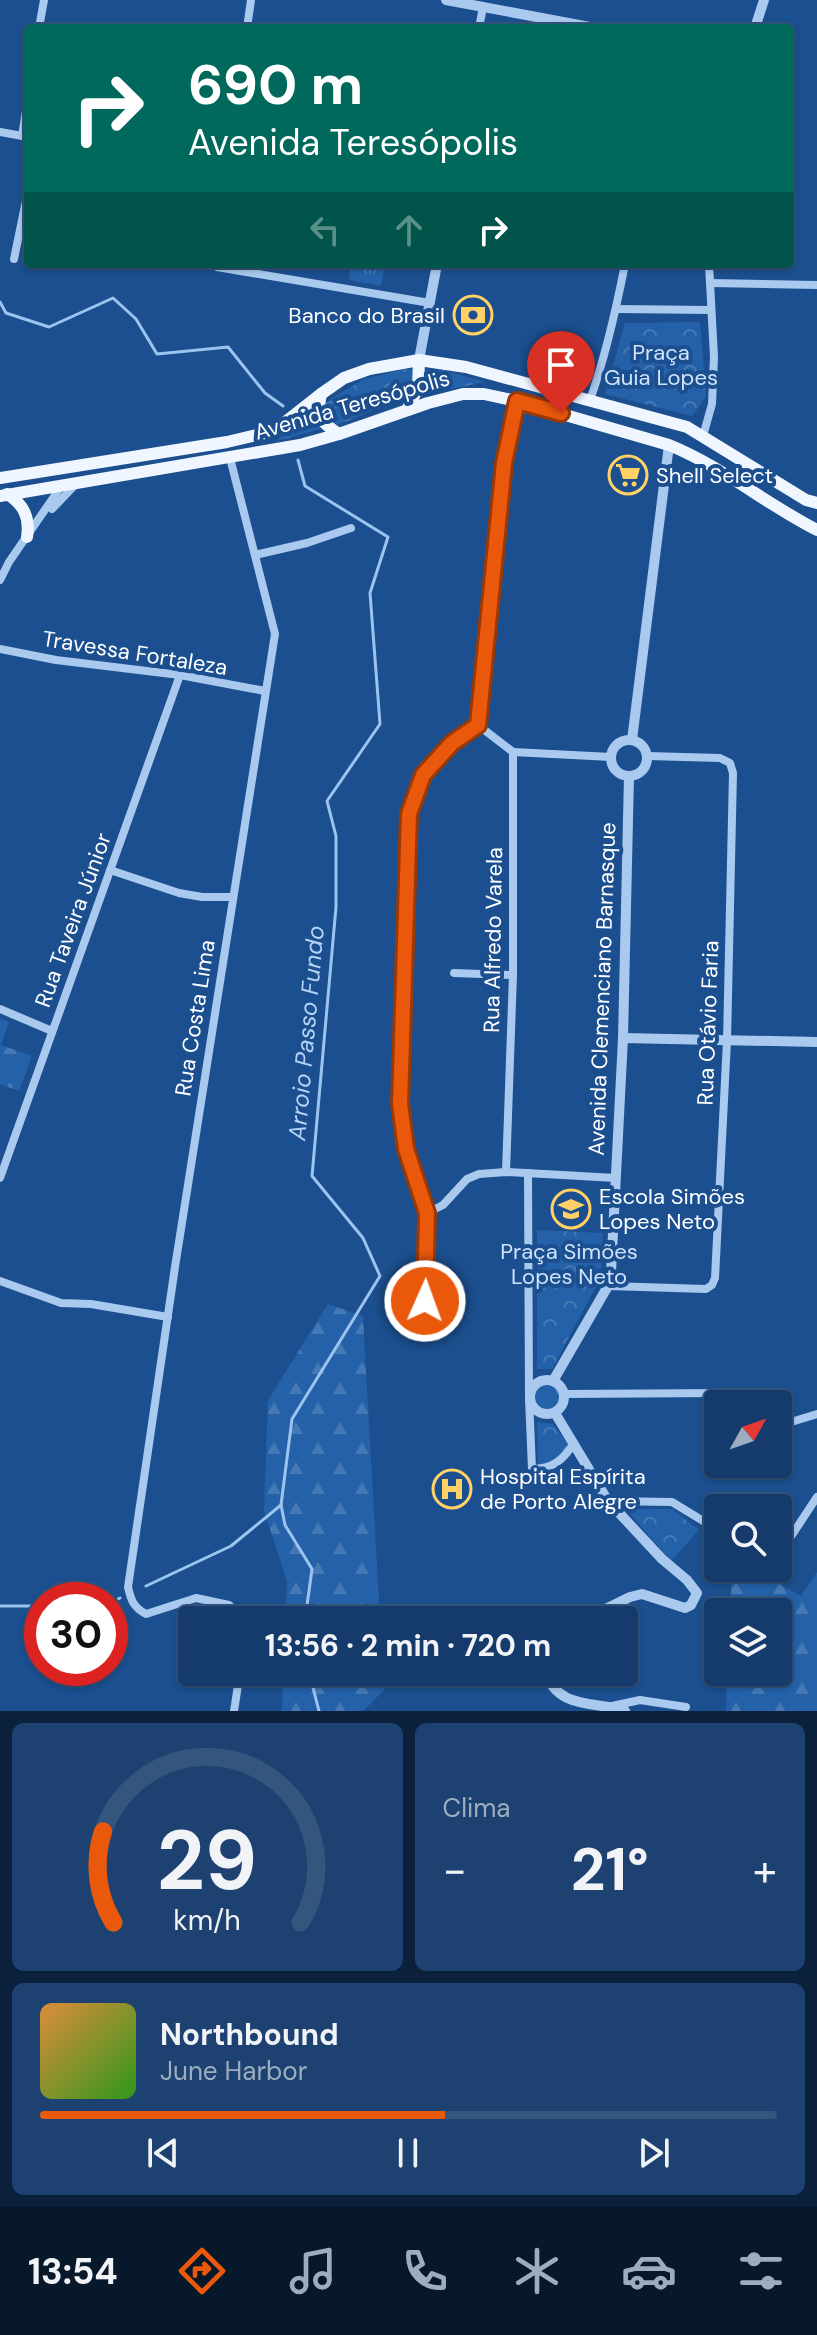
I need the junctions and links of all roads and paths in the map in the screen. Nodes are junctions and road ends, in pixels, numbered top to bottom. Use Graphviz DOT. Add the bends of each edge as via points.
graph roads {
  1 [pos="44,0"];
  2 [pos="251,0"];
  3 [pos="446,0"];
  4 [pos="764,0"];
  5 [pos="505,5"];
  6 [pos="483,7"];
  7 [pos="40,24"];
  8 [pos="248,24"];
  9 [pos="480,24"];
  10 [pos="579,24"];
  11 [pos="756,24"];
  12 [pos="0,132"];
  13 [pos="24,136"];
  14 [pos="24,210"];
  15 [pos="14,259"];
  16 [pos="223,268"];
  17 [pos="436,268"];
  18 [pos="624,268"];
  19 [pos="709,268"];
  20 [pos="710,283"];
  21 [pos="817,285"];
  22 [pos="430,303"];
  23 [pos="617,309"];
  24 [pos="711,310"];
  25 [pos="419,360"];
  26 [pos="321,394"];
  27 [pos="590,400"];
  28 [pos="517,401"];
  29 [pos="407,410"];
  30 [pos="339,434"];
  31 [pos="703,436"];
  32 [pos="669,445"];
  33 [pos="230,458"];
  34 [pos="96,463"];
  35 [pos="0,478"];
  36 [pos="77,483"];
  37 [pos="62,485"];
  38 [pos="4,495"];
  39 [pos="817,503"];
  40 [pos="37,524"];
  41 [pos="351,528"];
  42 [pos="817,530"];
  43 [pos="27,537"];
  44 [pos="255,555"];
  45 [pos="4,564"];
  46 [pos="0,580"];
  47 [pos="0,649"];
  48 [pos="180,675"];
  49 [pos="265,691"];
  50 [pos="478,725"];
  51 [pos="632,740"];
  52 [pos="513,752"];
  53 [pos="647,756"];
  54 [pos="611,757"];
  55 [pos="629,776"];
  56 [pos="110,870"];
  57 [pos="233,897"];
  58 [pos="454,973"];
  59 [pos="513,975"];
  60 [pos="0,1009"];
  61 [pos="52,1031"];
  62 [pos="623,1038"];
  63 [pos="727,1041"];
  64 [pos="817,1042"];
  65 [pos="506,1172"];
  66 [pos="528,1173"];
  67 [pos="0,1178"];
  68 [pos="616,1178"];
  69 [pos="427,1213"];
  70 [pos="0,1281"];
  71 [pos="608,1286"];
  72 [pos="425,1301"];
  73 [pos="168,1317"];
  74 [pos="553,1381"];
  75 [pos="704,1393"];
  76 [pos="564,1394"];
  77 [pos="529,1398"];
  78 [pos="555,1413"];
  79 [pos="817,1414"];
  80 [pos="792,1422"];
  81 [pos="574,1443"];
  82 [pos="817,1497"];
  83 [pos="608,1501"];
  84 [pos="704,1521"];
  85 [pos="792,1535"];
  86 [pos="230,1606"];
  87 [pos="612,1606"];
  88 [pos="238,1686"];
  89 [pos="553,1686"];
  90 [pos="611,1706"];
  91 [pos="686,1707"];
  92 [pos="234,1711"];
  93 [pos="625,1711"];
  1 -- 7 [label="street"];
  2 -- 8 [label="street"];
  3 -- 6 [label="street"];
  4 -- 11 [label="street"];
  5 -- 6 [label="street"];
  5 -- 10 [label="street"];
  6 -- 9 [label="street"];
  12 -- 13 [label="street"];
  14 -- 15 [label="street"];
  16 -- 22 [label="street"];
  17 -- 22 [label="street"];
  18 -- 23 [label="street"];
  19 -- 20 [label="street"];
  20 -- 21 [label="street"];
  20 -- 24 [label="street"];
  22 -- 25 [label="street"];
  23 -- 24 [label="street"];
  23 -- 27 [label="street"];
  24 -- 31 [label="street" via="712,404"];
  25 -- 26 [label="main road, Avenida Teresópolis" via="369,369"];
  25 -- 27 [label="main road, Avenida Teresópolis" via="458,365"];
  25 -- 29 [label="main road" via="418,388"];
  26 -- 30 [label="main road" via="320,419"];
  26 -- 34 [label="main road, Avenida Teresópolis" via="274,431"];
  27 -- 31 [label="main road, Avenida Teresópolis"];
  28 -- 29 [label="main road, Avenida Teresópolis" via="463,394"];
  28 -- 32 [label="main road, Avenida Teresópolis"];
  28 -- 50 [label="street" via="504,463"];
  29 -- 30 [label="main road, Avenida Teresópolis"];
  30 -- 33 [label="main road, Avenida Teresópolis"];
  31 -- 39 [label="main road, Avenida Teresópolis"];
  32 -- 42 [label="main road, Avenida Teresópolis"];
  32 -- 51 [label="street"];
  33 -- 36 [label="main road, Avenida Teresópolis"];
  33 -- 44 [label="street, Rua Costa Lima"];
  34 -- 35 [label="main road, Avenida Teresópolis"];
  34 -- 37 [label="main road"];
  36 -- 37 [label="main road, Avenida Teresópolis"];
  36 -- 40 [label="street"];
  37 -- 38 [label="main road, Avenida Teresópolis"];
  37 -- 40 [label="street"];
  38 -- 43 [label="main road" via="19,503"];
  40 -- 43 [label="street"];
  41 -- 44 [label="street"];
  43 -- 45 [label="street"];
  44 -- 49 [label="street, Rua Costa Lima" via="275,634"];
  45 -- 46 [label="street"];
  47 -- 48 [label="street, Travessa Fortaleza"];
  48 -- 49 [label="street, Travessa Fortaleza"];
  48 -- 56 [label="street, Rua Taveira Júnior"];
  49 -- 57 [label="street, Rua Costa Lima"];
  50 -- 52 [label="street"];
  50 -- 69 [label="street" via="452,743 423,775 409,814 400,1104 406,1149"];
  51 -- 53 [label="street"];
  51 -- 54 [label="street" via="618,744"];
  52 -- 54 [label="street"];
  52 -- 59 [label="street, Rua Alfredo Varela"];
  53 -- 55 [label="street" via="639,773"];
  53 -- 63 [label="street, Rua Otávio Faria" via="720,758 730,763 733,773"];
  54 -- 55 [label="street" via="613,766"];
  55 -- 62 [label="street, Avenida Clemenciano Barnasque"];
  56 -- 57 [label="street" via="179,893"];
  56 -- 61 [label="street, Rua Taveira Júnior"];
  57 -- 73 [label="street, Rua Costa Lima"];
  58 -- 59 [label="street"];
  59 -- 65 [label="street, Rua Alfredo Varela"];
  60 -- 61 [label="street"];
  61 -- 67 [label="street, Rua Taveira Júnior"];
  62 -- 63 [label="street"];
  62 -- 68 [label="street, Avenida Clemenciano Barnasque"];
  63 -- 64 [label="street"];
  63 -- 71 [label="street, Rua Otávio Faria" via="712,1285"];
  65 -- 66 [label="street"];
  65 -- 69 [label="street" via="467,1179 443,1205"];
  66 -- 68 [label="street"];
  66 -- 77 [label="street"];
  68 -- 71 [label="street, Avenida Clemenciano Barnasque"];
  69 -- 72 [label="street"];
  70 -- 73 [label="street" via="61,1303"];
  71 -- 74 [label="street, Avenida Clemenciano Barnasque"];
  73 -- 86 [label="street, Rua Costa Lima" via="128,1587 131,1601 146,1614 196,1598"];
  74 -- 76 [label="street"];
  74 -- 77 [label="street" via="536,1383"];
  75 -- 76 [label="street"];
  76 -- 78 [label="street"];
  77 -- 78 [label="street" via="538,1413"];
  77 -- 81 [label="street" via="532,1469 556,1464"];
  78 -- 81 [label="street"];
  79 -- 80 [label="street"];
  81 -- 83 [label="street"];
  82 -- 85 [label="street"];
  83 -- 84 [label="street" via="672,1502"];
  83 -- 87 [label="street" via="697,1593 685,1608 642,1594"];
  88 -- 92 [label="street"];
  89 -- 90 [label="street" via="570,1700"];
  90 -- 91 [label="street" via="640,1700"];
  90 -- 93 [label="street"];
}
